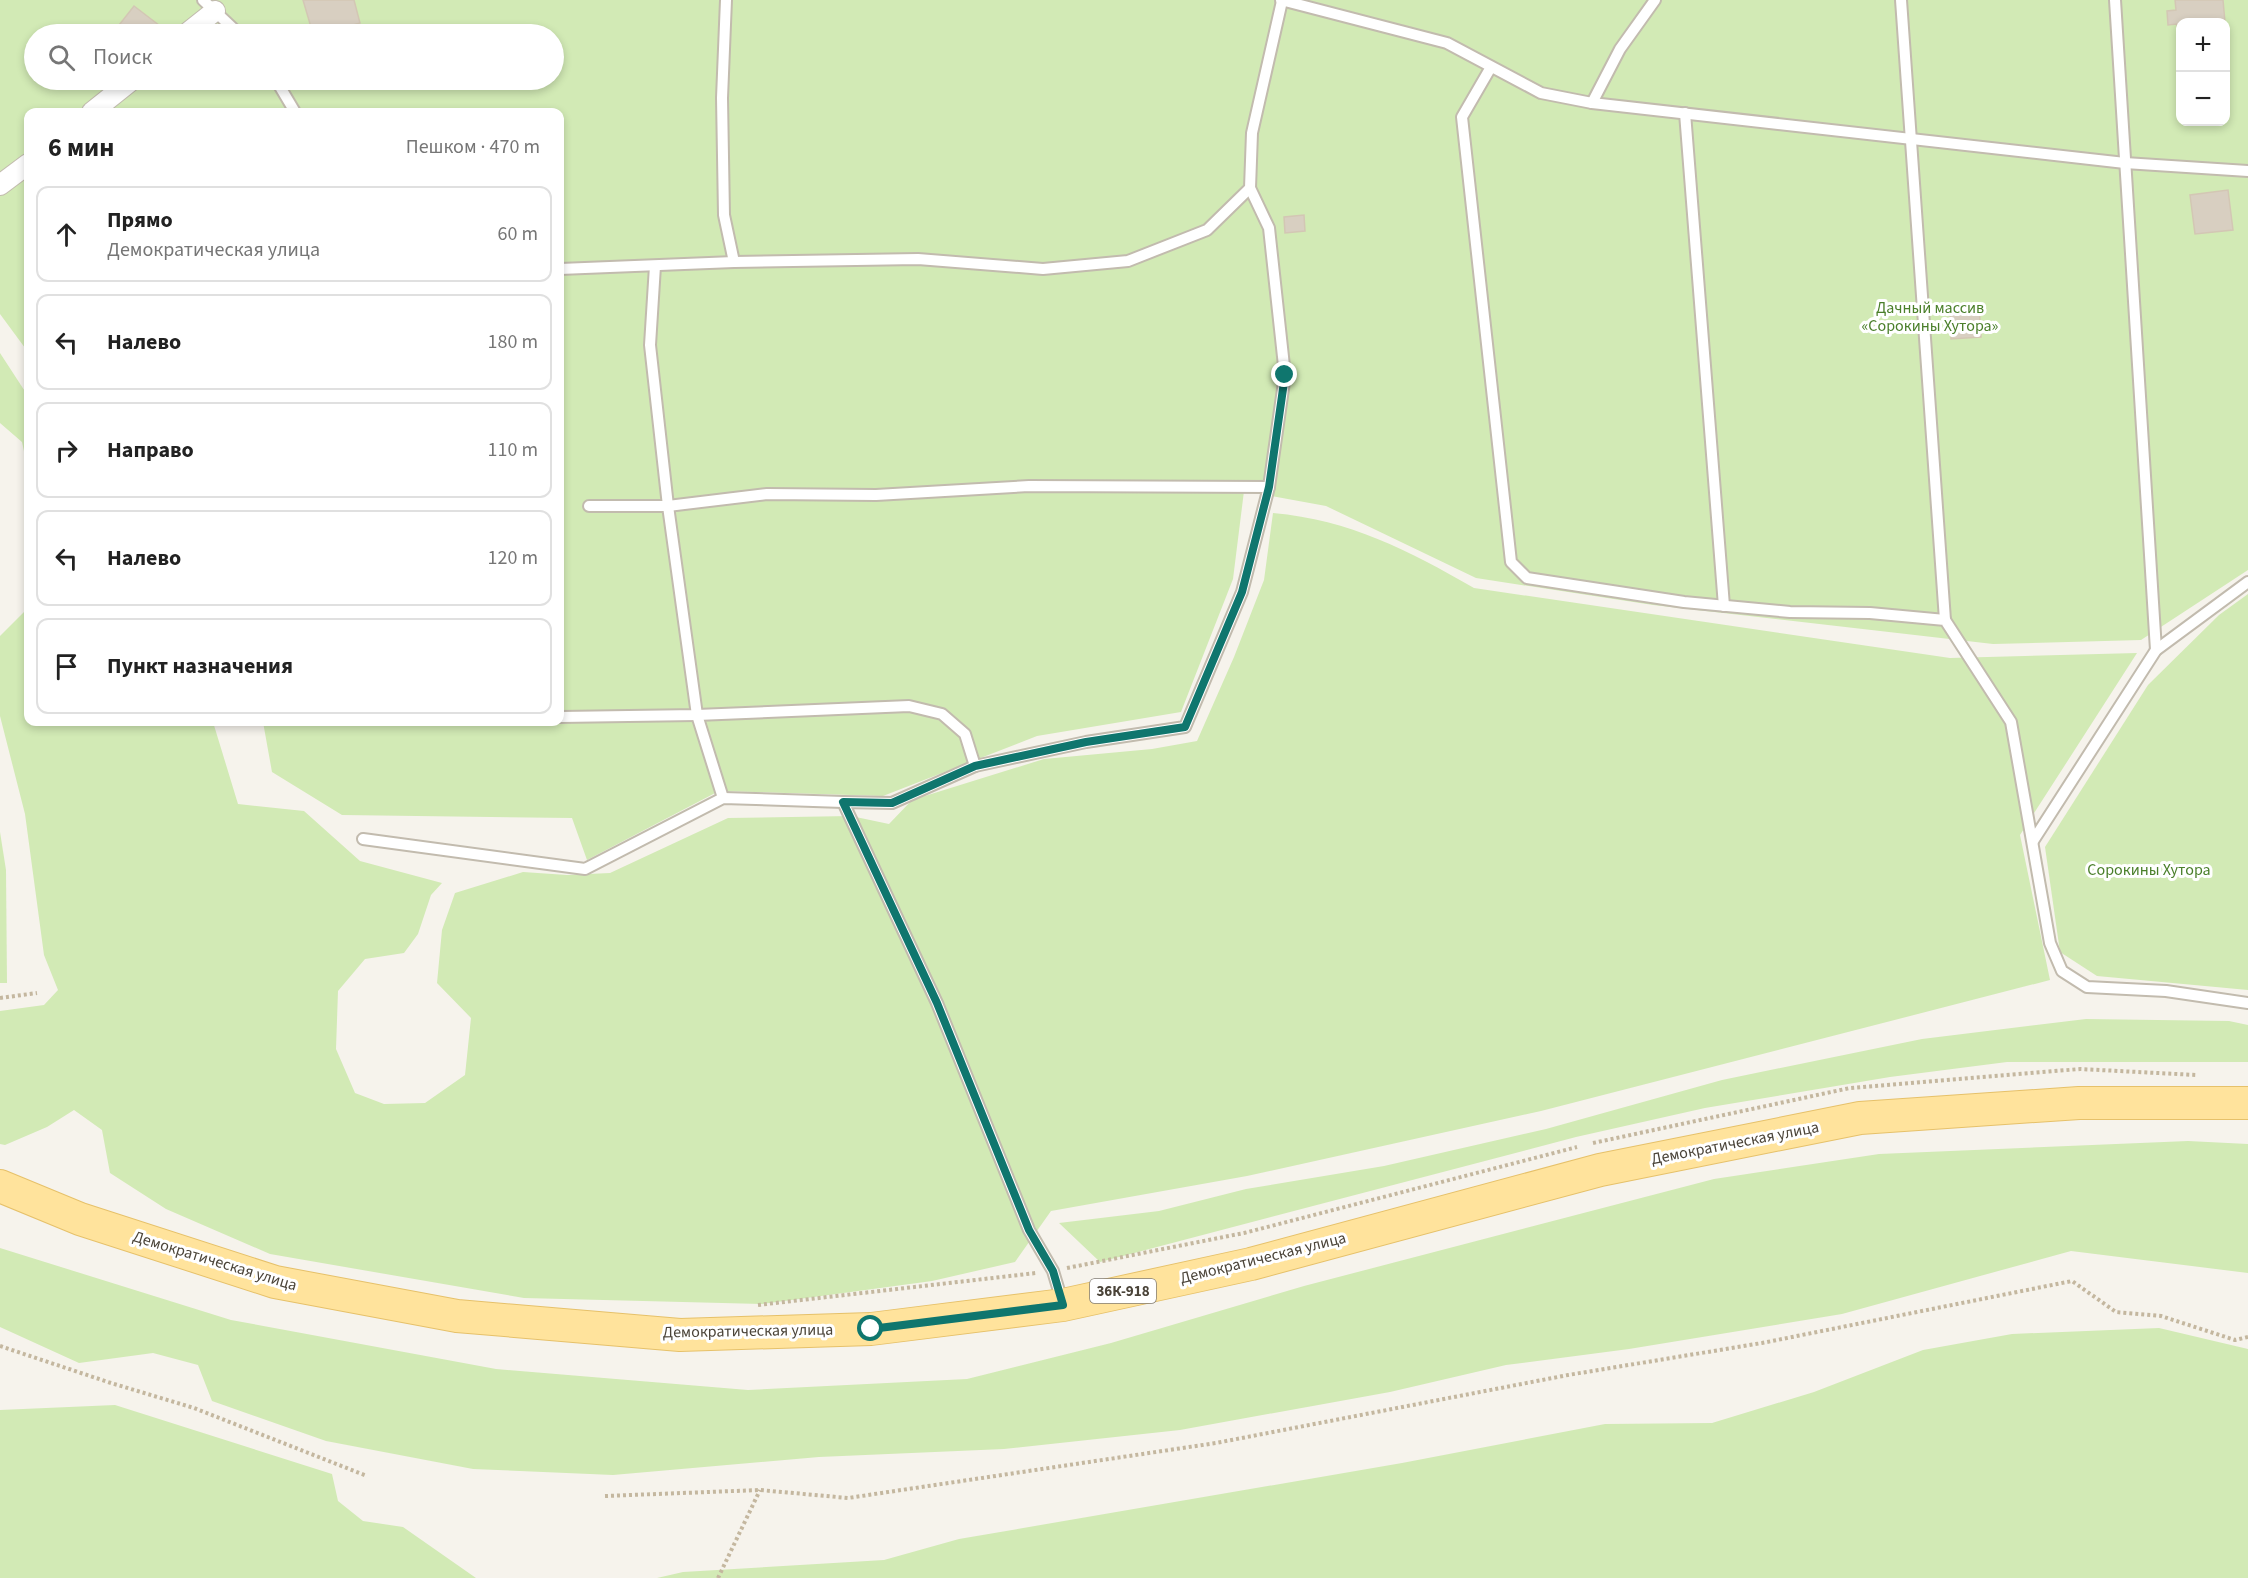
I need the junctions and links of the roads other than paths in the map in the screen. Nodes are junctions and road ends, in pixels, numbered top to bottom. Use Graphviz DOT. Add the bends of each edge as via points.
graph roads {
  1 [pos="726,0"];
  2 [pos="1282,0"];
  3 [pos="1655,0"];
  4 [pos="1901,0"];
  5 [pos="2115,0"];
  6 [pos="209,5"];
  7 [pos="194,24"];
  8 [pos="229,24"];
  9 [pos="1491,67"];
  10 [pos="120,90"];
  11 [pos="282,90"];
  12 [pos="1592,103"];
  13 [pos="97,108"];
  14 [pos="293,108"];
  15 [pos="1685,113"];
  16 [pos="1909,137"];
  17 [pos="2125,163"];
  18 [pos="24,167"];
  19 [pos="2248,171"];
  20 [pos="0,185"];
  21 [pos="1250,188"];
  22 [pos="734,262"];
  23 [pos="655,266"];
  24 [pos="564,268"];
  25 [pos="1269,487"];
  26 [pos="589,506"];
  27 [pos="668,506"];
  28 [pos="2248,582"];
  29 [pos="1724,606"];
  30 [pos="1945,620"];
  31 [pos="2156,650"];
  32 [pos="698,715"];
  33 [pos="564,717"];
  34 [pos="975,766"];
  35 [pos="723,798"];
  36 [pos="843,802"];
  37 [pos="363,839"];
  38 [pos="2033,841"];
  39 [pos="2248,1003"];
  40 [pos="2248,1103"];
  41 [pos="0,1186"];
  42 [pos="1063,1305"];
  1 -- 22 [label="lane" via="722,98 724,215"];
  2 -- 9 [label="lane" via="1447,43"];
  2 -- 21 [label="lane" via="1252,133"];
  3 -- 12 [label="lane" via="1620,49"];
  4 -- 16 [label="lane"];
  5 -- 17 [label="lane"];
  6 -- 7 [label="street"];
  6 -- 8 [label="lane"];
  9 -- 12 [label="lane" via="1541,93"];
  9 -- 29 [label="lane" via="1462,117 1510,562 1527,578"];
  10 -- 13 [label="street"];
  11 -- 14 [label="lane"];
  12 -- 15 [label="lane"];
  15 -- 16 [label="lane"];
  15 -- 29 [label="lane"];
  16 -- 17 [label="lane"];
  16 -- 30 [label="lane"];
  17 -- 19 [label="lane"];
  17 -- 31 [label="lane"];
  18 -- 20 [label="street"];
  21 -- 22 [label="lane" via="1207,230 1128,261 1043,270 918,259"];
  21 -- 25 [label="lane" via="1269,228 1285,375"];
  22 -- 23 [label="lane"];
  23 -- 24 [label="lane"];
  23 -- 27 [label="lane" via="650,345"];
  25 -- 27 [label="lane" via="1029,486 876,495 767,494"];
  25 -- 34 [label="lane" via="1242,592 1185,727 1086,742"];
  26 -- 27 [label="lane"];
  27 -- 32 [label="lane"];
  28 -- 31 [label="lane"];
  29 -- 30 [label="lane"];
  30 -- 38 [label="lane" via="2011,722"];
  31 -- 38 [label="lane"];
  32 -- 33 [label="lane"];
  32 -- 34 [label="lane" via="909,706 942,714 965,734"];
  32 -- 35 [label="lane"];
  34 -- 36 [label="lane" via="892,803"];
  35 -- 36 [label="lane"];
  35 -- 37 [label="lane" via="585,869"];
  36 -- 42 [label="lane" via="937,1003 1029,1230 1053,1271"];
  38 -- 39 [label="lane" via="2050,944 2062,971 2087,987 2166,991"];
  40 -- 42 [label="main road, Демократическая улица / 36К-918" via="2079,1103 1860,1118 1600,1170 1251,1264"];
  41 -- 42 [label="main road, Демократическая улица / 36К-918" via="80,1219 275,1282 457,1316 680,1335 871,1329"];
}
